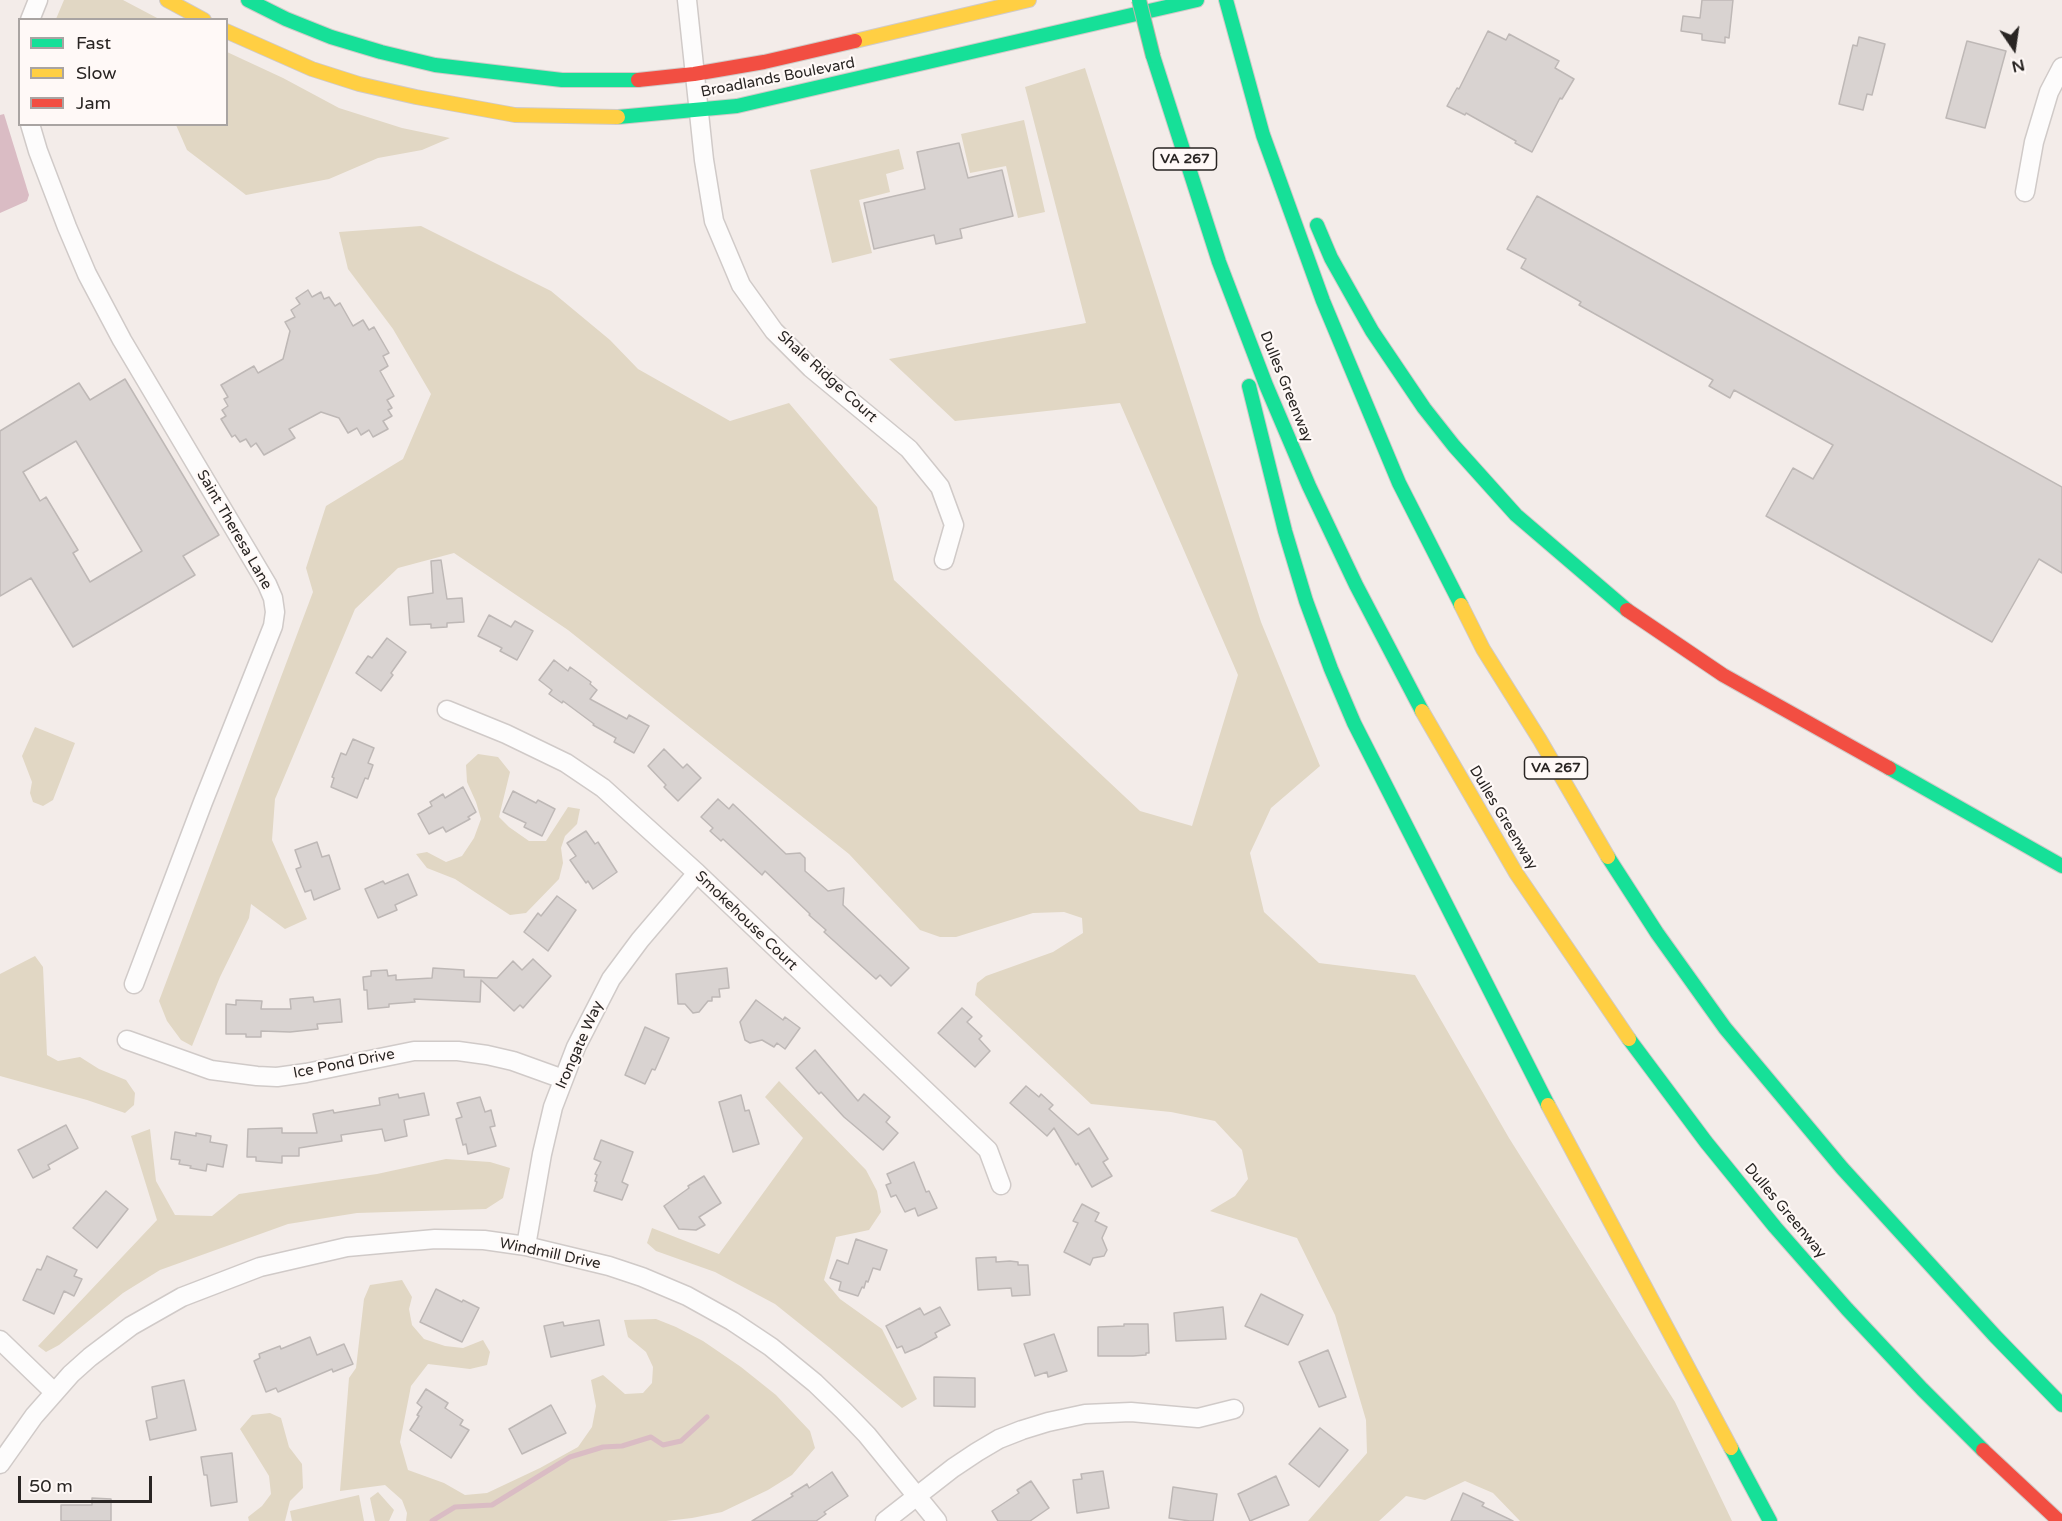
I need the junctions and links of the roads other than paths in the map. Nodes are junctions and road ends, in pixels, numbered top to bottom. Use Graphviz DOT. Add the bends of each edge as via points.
graph roads {
  1 [pos="38,0"];
  2 [pos="167,0"];
  3 [pos="248,0"];
  4 [pos="687,0"];
  5 [pos="1029,0"];
  6 [pos="1139,0"];
  7 [pos="1197,0"];
  8 [pos="1226,0"];
  9 [pos="31,18"];
  10 [pos="200,18"];
  11 [pos="228,32"];
  12 [pos="1234,34"];
  13 [pos="2062,67"];
  14 [pos="694,74"];
  15 [pos="698,111"];
  16 [pos="31,126"];
  17 [pos="1276,129"];
  18 [pos="2025,192"];
  19 [pos="1313,215"];
  20 [pos="1219,262"];
  21 [pos="944,560"];
  22 [pos="447,710"];
  23 [pos="2062,866"];
  24 [pos="697,873"];
  25 [pos="134,984"];
  26 [pos="127,1040"];
  27 [pos="563,1079"];
  28 [pos="1001,1185"];
  29 [pos="526,1246"];
  30 [pos="0,1340"];
  31 [pos="54,1392"];
  32 [pos="2058,1401"];
  33 [pos="1234,1409"];
  34 [pos="0,1464"];
  35 [pos="918,1496"];
  36 [pos="885,1521"];
  37 [pos="937,1521"];
  38 [pos="1770,1521"];
  39 [pos="2059,1521"];
  1 -- 9 [label="street"];
  2 -- 10 [label="main road"];
  3 -- 14 [label="main road, Broadlands Boulevard" via="332,37 435,65 562,80 627,81"];
  4 -- 14 [label="street, Shale Ridge Court"];
  5 -- 14 [label="main road, Broadlands Boulevard" via="764,62"];
  6 -- 20 [label="main road, Dulles Greenway / VA 267, bridge"];
  7 -- 15 [label="main road, Broadlands Boulevard" via="818,88"];
  8 -- 12 [label="main road, VA 267"];
  11 -- 15 [label="main road, Broadlands Boulevard" via="312,69 359,84 465,107 515,115 568,117"];
  12 -- 17 [label="main road"];
  12 -- 32 [label="main road, VA 267" via="1263,135 1323,302 1399,483 1483,649 1616,871 1725,1028 1779,1095 1916,1250"];
  13 -- 18 [label="street" via="2049,92 2034,142"];
  14 -- 15 [label="street, Shale Ridge Court"];
  15 -- 21 [label="street, Shale Ridge Court" via="714,221 741,285 774,331 811,368 909,449 940,488 954,525"];
  16 -- 25 [label="street, Saint Theresa Lane" via="87,274 267,584 275,612 273,626"];
  19 -- 23 [label="main road" via="1331,258 1372,331 1424,408 1516,515 1638,619 1723,675"];
  20 -- 38 [label="main road" via="1285,531 1306,601 1354,723 1536,1083"];
  20 -- 39 [label="main road, Dulles Greenway / VA 267" via="1266,385 1356,585 1460,779 1576,964 1639,1054 1768,1218 1922,1389"];
  22 -- 24 [label="street, Smokehouse Court" via="566,763 603,788"];
  24 -- 27 [label="street, Irongate Way" via="611,979"];
  24 -- 28 [label="street, Smokehouse Court" via="988,1150"];
  26 -- 27 [label="street, Ice Pond Drive" via="211,1070 257,1076 306,1073 414,1051 458,1051 513,1061"];
  27 -- 29 [label="street, Irongate Way" via="542,1154"];
  29 -- 31 [label="street, Windmill Drive" via="483,1240 390,1241 260,1267 182,1297 131,1326 90,1357"];
  29 -- 35 [label="street, Windmill Drive" via="642,1277 732,1321 815,1383 867,1435"];
  30 -- 31 [label="street"];
  31 -- 34 [label="street, Windmill Drive"];
  33 -- 35 [label="street" via="1198,1418 1131,1412 1085,1414 1048,1422 999,1439"];
  35 -- 36 [label="street"];
  35 -- 37 [label="street, Windmill Drive"];
}
